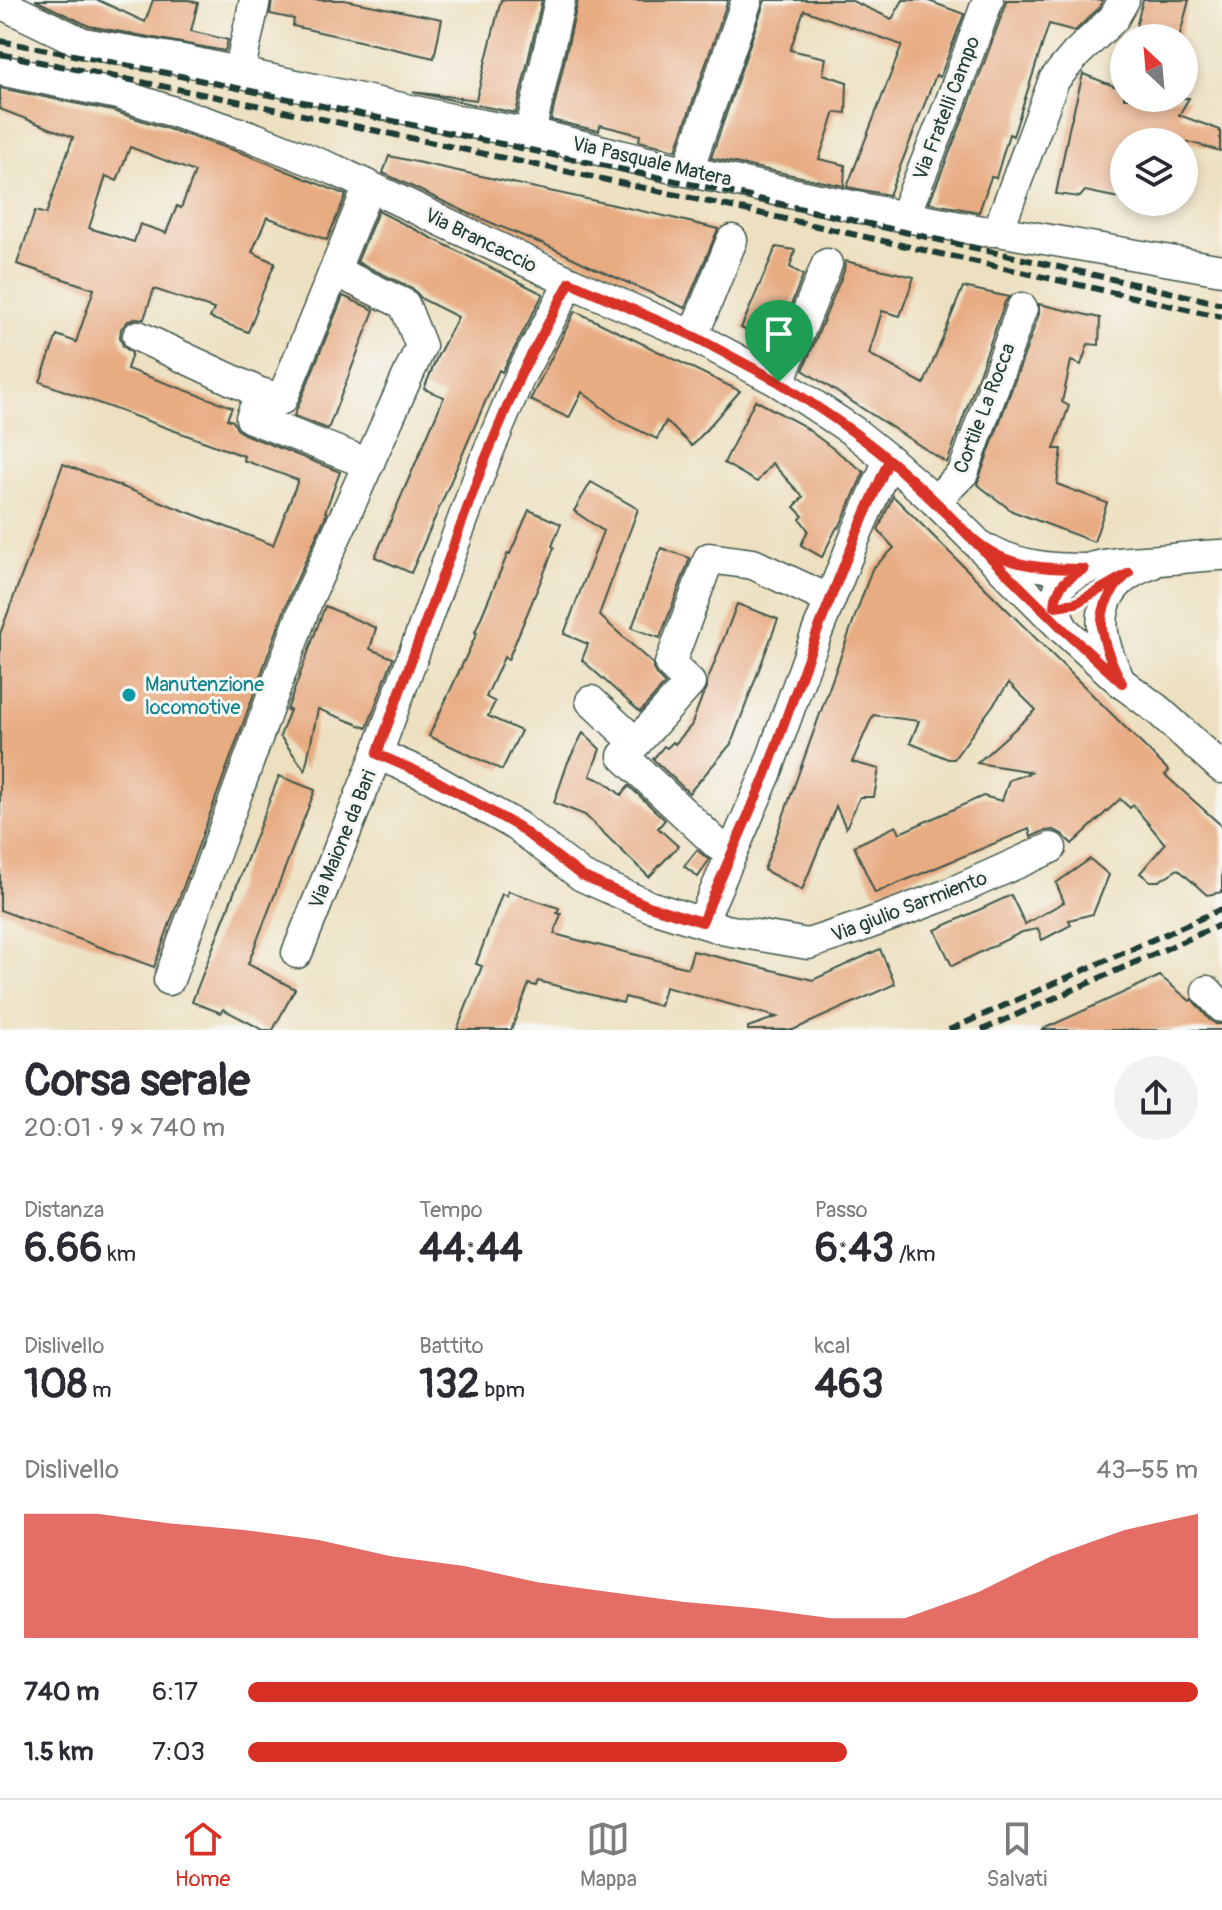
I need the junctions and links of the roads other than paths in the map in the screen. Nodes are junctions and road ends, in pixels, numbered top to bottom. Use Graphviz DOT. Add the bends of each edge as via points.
graph roads {
  1 [pos="255,0"];
  2 [pos="560,0"];
  3 [pos="747,0"];
  4 [pos="988,0"];
  5 [pos="1124,0"];
  6 [pos="0,3"];
  7 [pos="0,70"];
  8 [pos="239,73"];
  9 [pos="530,133"];
  10 [pos="689,171"];
  11 [pos="369,186"];
  12 [pos="904,216"];
  13 [pos="998,231"];
  14 [pos="732,240"];
  15 [pos="827,264"];
  16 [pos="1222,270"];
  17 [pos="335,271"];
  18 [pos="570,282"];
  19 [pos="1022,308"];
  20 [pos="138,336"];
  21 [pos="693,336"];
  22 [pos="779,382"];
  23 [pos="271,396"];
  24 [pos="889,460"];
  25 [pos="369,464"];
  26 [pos="935,501"];
  27 [pos="974,541"];
  28 [pos="1222,555"];
  29 [pos="1164,560"];
  30 [pos="1084,569"];
  31 [pos="1129,573"];
  32 [pos="830,600"];
  33 [pos="1049,610"];
  34 [pos="1122,683"];
  35 [pos="591,701"];
  36 [pos="636,743"];
  37 [pos="377,754"];
  38 [pos="1222,768"];
  39 [pos="1051,848"];
  40 [pos="732,852"];
  41 [pos="702,922"];
  42 [pos="297,953"];
  43 [pos="169,980"];
  1 -- 8 [label="street"];
  2 -- 9 [label="street"];
  3 -- 10 [label="street"];
  4 -- 12 [label="street, Via Fratelli Campo"];
  5 -- 13 [label="street" via="1113,19 1054,80"];
  6 -- 8 [label="street, Via Pasquale Matera" via="83,43"];
  7 -- 11 [label="street, Via Brancaccio" via="165,108 255,138"];
  8 -- 9 [label="street, Via Pasquale Matera"];
  9 -- 10 [label="street, Via Pasquale Matera"];
  10 -- 12 [label="street, Via Pasquale Matera"];
  11 -- 17 [label="street"];
  11 -- 18 [label="street, Via Brancaccio"];
  12 -- 13 [label="street, Via Pasquale Matera"];
  13 -- 16 [label="street, Via Pasquale Matera"];
  14 -- 21 [label="street"];
  15 -- 22 [label="street"];
  17 -- 23 [label="street"];
  17 -- 25 [label="street" via="404,304 421,346"];
  18 -- 21 [label="street, Via Brancaccio"];
  18 -- 37 [label="street, Via Maione da Bari" via="520,376 484,462"];
  19 -- 26 [label="street, Cortile La Rocca" via="963,473"];
  20 -- 23 [label="street"];
  21 -- 22 [label="street, Via Brancaccio"];
  22 -- 24 [label="street, Via Brancaccio"];
  23 -- 25 [label="street" via="251,418"];
  24 -- 26 [label="street, Via Brancaccio"];
  24 -- 32 [label="street"];
  25 -- 43 [label="street" via="307,601"];
  26 -- 27 [label="street, Via Brancaccio"];
  27 -- 30 [label="street" via="1010,560"];
  27 -- 33 [label="street, Via Brancaccio"];
  28 -- 29 [label="street"];
  29 -- 30 [label="street"];
  29 -- 31 [label="street"];
  30 -- 33 [label="street" via="1060,587"];
  31 -- 33 [label="street" via="1076,603"];
  31 -- 34 [label="street" via="1108,597 1102,621 1105,648"];
  32 -- 36 [label="street" via="753,564 709,558 670,664 690,683"];
  32 -- 40 [label="street"];
  33 -- 34 [label="street, Via Brancaccio"];
  34 -- 38 [label="street, Via Brancaccio"];
  35 -- 36 [label="street"];
  36 -- 40 [label="street" via="623,756 718,845"];
  37 -- 41 [label="street, Via giulio Sarmiento" via="517,826 582,876 649,906"];
  37 -- 42 [label="street, Via Maione da Bari"];
  39 -- 41 [label="street, Via giulio Sarmiento" via="946,895 808,944"];
  40 -- 41 [label="street"];
}
